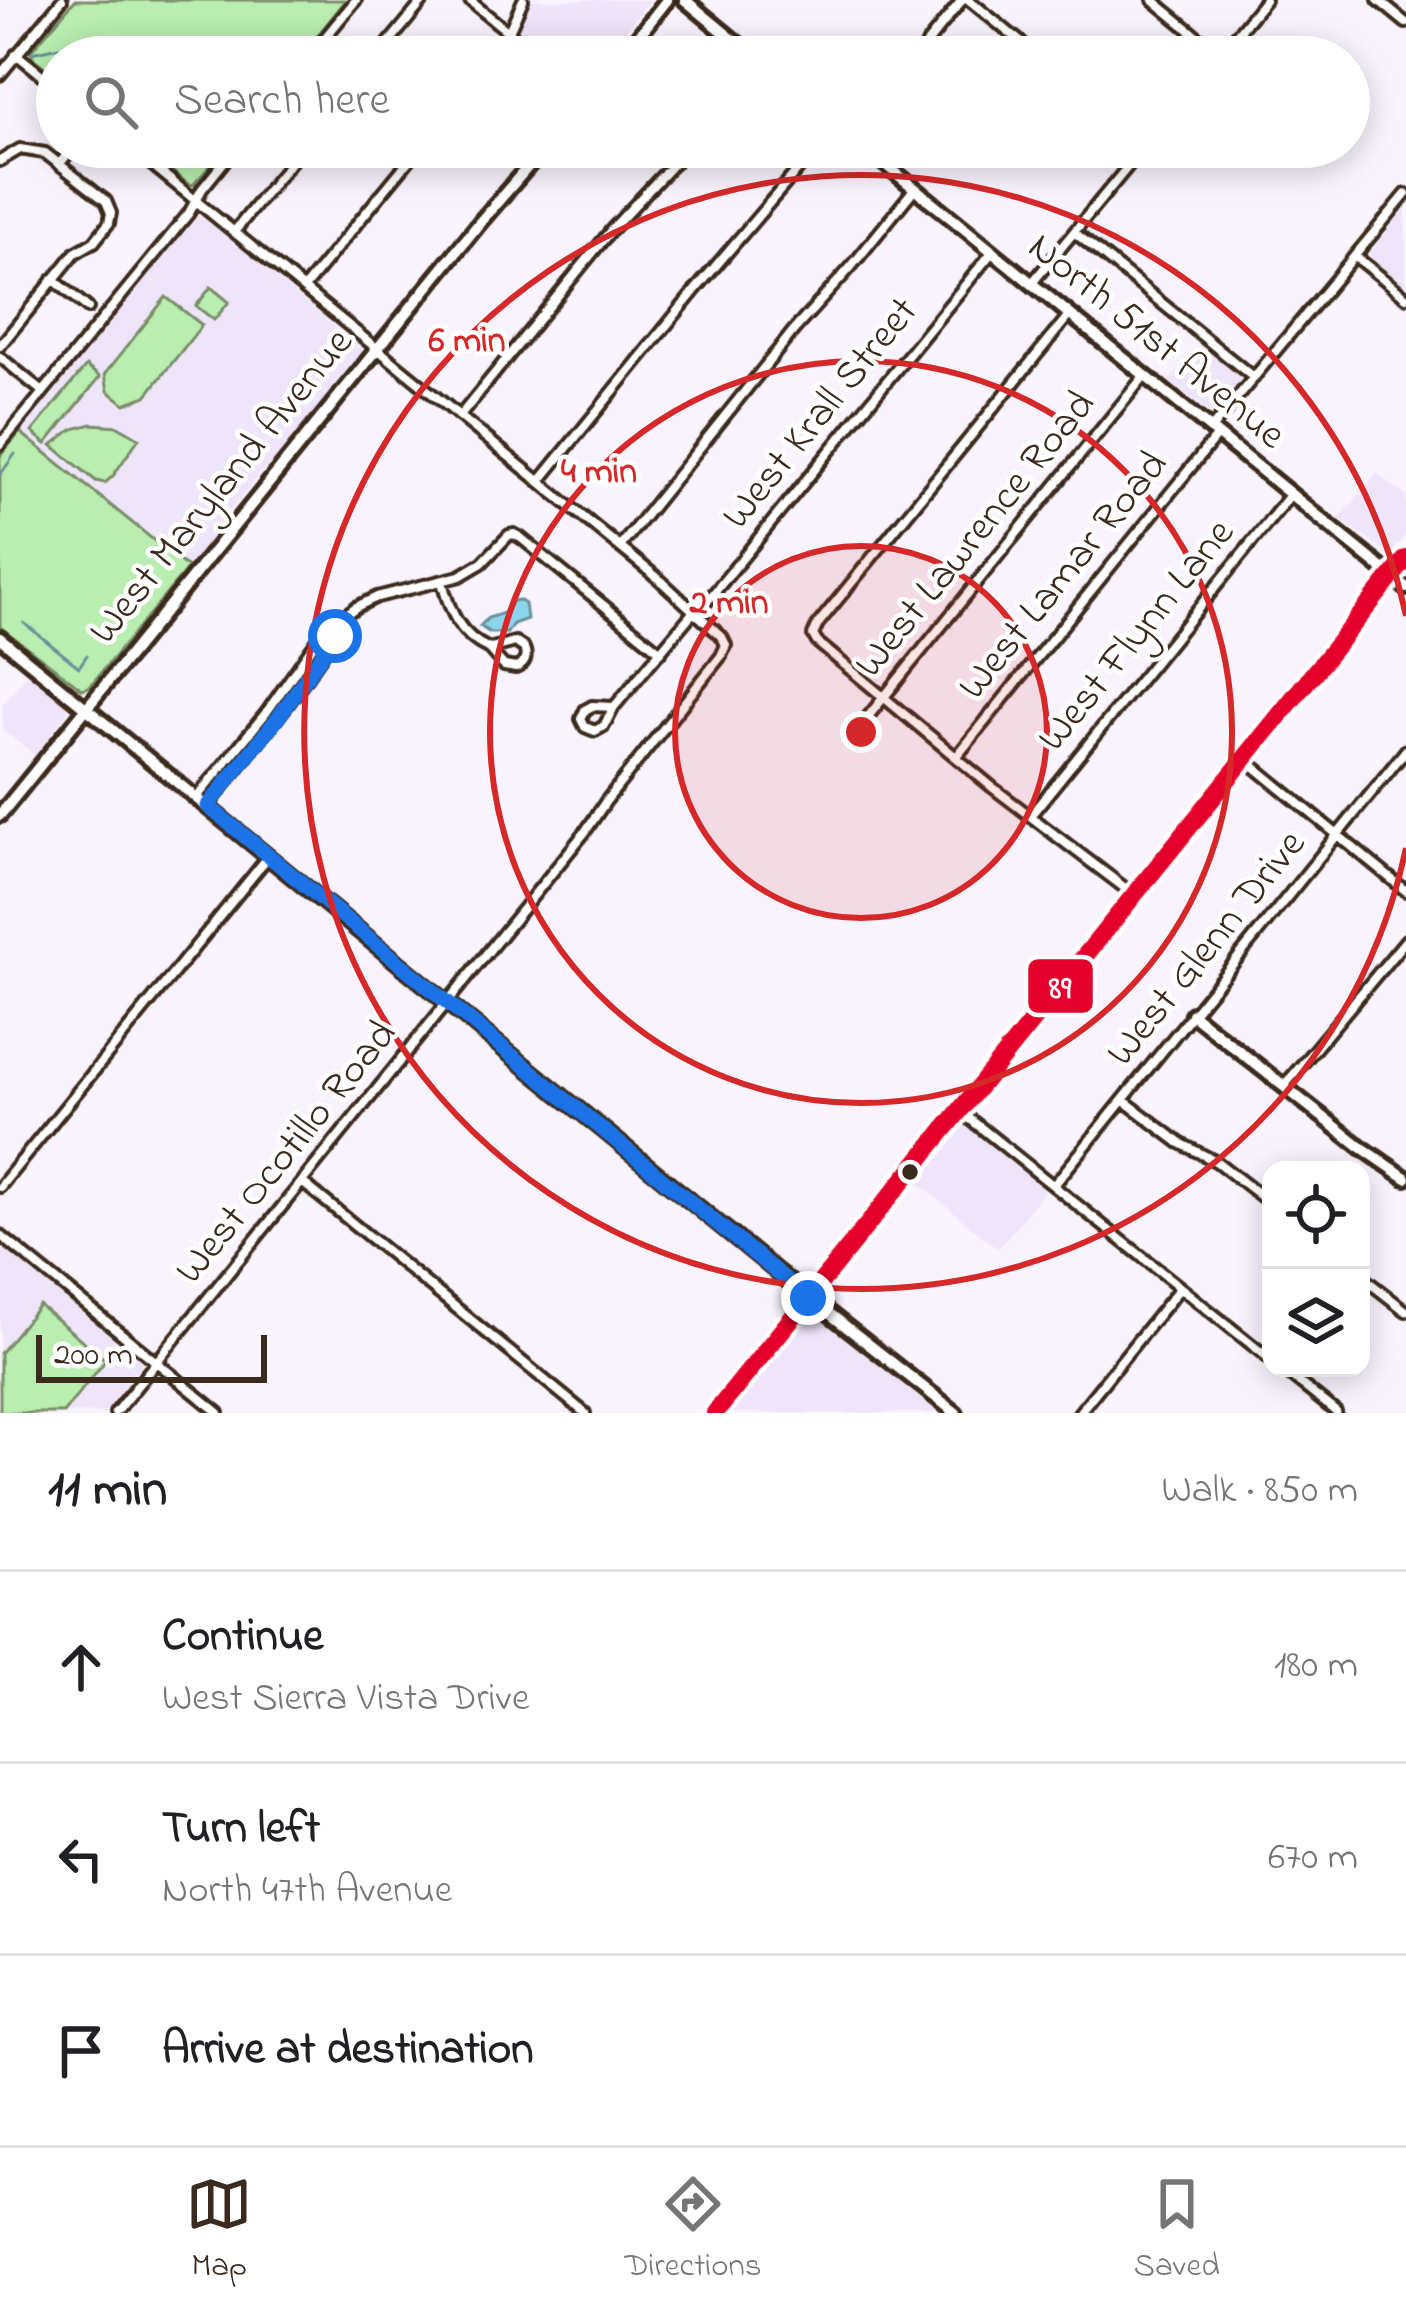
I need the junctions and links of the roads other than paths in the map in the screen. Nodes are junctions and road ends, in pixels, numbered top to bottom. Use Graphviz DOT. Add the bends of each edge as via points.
graph roads {
  1 [pos="62,0"];
  2 [pos="356,0"];
  3 [pos="424,0"];
  4 [pos="469,0"];
  5 [pos="523,0"];
  6 [pos="667,0"];
  7 [pos="685,0"];
  8 [pos="966,0"];
  9 [pos="1153,0"];
  10 [pos="1265,0"];
  11 [pos="1378,0"];
  12 [pos="1406,22"];
  13 [pos="508,32"];
  14 [pos="326,36"];
  15 [pos="394,36"];
  16 [pos="506,36"];
  17 [pos="513,36"];
  18 [pos="639,36"];
  19 [pos="729,36"];
  20 [pos="933,36"];
  21 [pos="1012,36"];
  22 [pos="1195,36"];
  23 [pos="1235,36"];
  24 [pos="16,55"];
  25 [pos="36,71"];
  26 [pos="0,75"];
  27 [pos="36,151"];
  28 [pos="0,161"];
  29 [pos="66,168"];
  30 [pos="156,168"];
  31 [pos="219,168"];
  32 [pos="286,168"];
  33 [pos="403,168"];
  34 [pos="525,168"];
  35 [pos="669,168"];
  36 [pos="799,168"];
  37 [pos="890,168"];
  38 [pos="1127,168"];
  39 [pos="915,188"];
  40 [pos="1406,194"];
  41 [pos="196,201"];
  42 [pos="234,232"];
  43 [pos="1074,232"];
  44 [pos="993,251"];
  45 [pos="1355,256"];
  46 [pos="53,279"];
  47 [pos="1032,283"];
  48 [pos="304,288"];
  49 [pos="1406,297"];
  50 [pos="88,308"];
  51 [pos="1070,314"];
  52 [pos="0,346"];
  53 [pos="378,349"];
  54 [pos="0,357"];
  55 [pos="1144,375"];
  56 [pos="1254,378"];
  57 [pos="43,392"];
  58 [pos="460,416"];
  59 [pos="1215,432"];
  60 [pos="0,445"];
  61 [pos="540,482"];
  62 [pos="1291,494"];
  63 [pos="620,547"];
  64 [pos="1406,559"];
  65 [pos="1392,576"];
  66 [pos="442,582"];
  67 [pos="1406,587"];
  68 [pos="695,613"];
  69 [pos="342,620"];
  70 [pos="0,638"];
  71 [pos="489,649"];
  72 [pos="661,652"];
  73 [pos="884,697"];
  74 [pos="614,707"];
  75 [pos="86,708"];
  76 [pos="854,734"];
  77 [pos="1406,750"];
  78 [pos="957,756"];
  79 [pos="1245,759"];
  80 [pos="197,797"];
  81 [pos="208,806"];
  82 [pos="0,815"];
  83 [pos="1030,816"];
  84 [pos="1337,835"];
  85 [pos="268,856"];
  86 [pos="1406,891"];
  87 [pos="1134,895"];
  88 [pos="1406,940"];
  89 [pos="447,1002"];
  90 [pos="1192,1014"];
  91 [pos="1284,1087"];
  92 [pos="1123,1100"];
  93 [pos="960,1111"];
  94 [pos="1406,1178"];
  95 [pos="302,1182"];
  96 [pos="1054,1185"];
  97 [pos="0,1187"];
  98 [pos="1262,1197"];
  99 [pos="0,1234"];
  100 [pos="1370,1283"];
  101 [pos="1179,1289"];
  102 [pos="808,1298"];
  103 [pos="1406,1311"];
  104 [pos="1262,1353"];
  105 [pos="157,1362"];
  106 [pos="1292,1377"];
  107 [pos="1336,1412"];
  108 [pos="115,1413"];
  109 [pos="219,1413"];
  110 [pos="586,1413"];
  111 [pos="715,1413"];
  112 [pos="956,1413"];
  113 [pos="1079,1413"];
  1 -- 24 [label="street"];
  2 -- 14 [label="street"];
  3 -- 15 [label="street"];
  4 -- 13 [label="street"];
  5 -- 13 [label="street"];
  6 -- 18 [label="street"];
  7 -- 19 [label="street"];
  8 -- 20 [label="street"];
  8 -- 21 [label="street"];
  9 -- 22 [label="street"];
  10 -- 23 [label="street"];
  11 -- 12 [label="street"];
  13 -- 16 [label="street"];
  13 -- 17 [label="street"];
  24 -- 25 [label="street"];
  24 -- 26 [label="street"];
  27 -- 28 [label="street" via="20,149"];
  29 -- 46 [label="street" via="111,213 94,242"];
  30 -- 41 [label="street"];
  31 -- 41 [label="street"];
  32 -- 42 [label="street"];
  33 -- 48 [label="street"];
  34 -- 53 [label="street, West Maryland Avenue"];
  35 -- 58 [label="street"];
  36 -- 61 [label="street"];
  37 -- 39 [label="street, North 51st Avenue"];
  38 -- 43 [label="street"];
  39 -- 44 [label="street, North 51st Avenue"];
  39 -- 63 [label="street"];
  40 -- 45 [label="street, West Lamar Road"];
  41 -- 42 [label="street"];
  41 -- 57 [label="street"];
  42 -- 48 [label="street"];
  43 -- 47 [label="street"];
  43 -- 56 [label="street"];
  44 -- 47 [label="street, North 51st Avenue"];
  44 -- 68 [label="street, West Krall Street"];
  45 -- 49 [label="street"];
  45 -- 56 [label="street, West Lamar Road"];
  46 -- 50 [label="street"];
  46 -- 52 [label="street"];
  47 -- 51 [label="street, North 51st Avenue"];
  48 -- 53 [label="street"];
  51 -- 55 [label="street, North 51st Avenue"];
  51 -- 73 [label="street" via="818,624 817,642"];
  53 -- 58 [label="street"];
  53 -- 75 [label="street, West Maryland Avenue"];
  54 -- 57 [label="street"];
  55 -- 59 [label="street, North 51st Avenue"];
  55 -- 73 [label="street, West Lawrence Road"];
  56 -- 59 [label="street, West Lamar Road"];
  57 -- 60 [label="street"];
  58 -- 61 [label="street"];
  59 -- 62 [label="street, North 51st Avenue"];
  59 -- 78 [label="street, West Lamar Road"];
  61 -- 63 [label="street"];
  62 -- 65 [label="street, North 51st Avenue"];
  62 -- 83 [label="street, West Flynn Lane"];
  63 -- 68 [label="street"];
  64 -- 65 [label="street"];
  65 -- 67 [label="street, North 51st Avenue"];
  65 -- 79 [label="street"];
  66 -- 69 [label="street" via="377,597"];
  66 -- 71 [label="street" via="460,628"];
  66 -- 72 [label="street" via="476,567 514,534"];
  68 -- 72 [label="street, West Krall Street"];
  68 -- 89 [label="street, West Ocotillo Road" via="722,637 721,656"];
  69 -- 80 [label="street" via="324,630"];
  69 -- 81 [label="street"];
  70 -- 75 [label="street"];
  71 -- 71 [label="street" via="508,668 525,660 518,643"];
  72 -- 74 [label="street, West Krall Street"];
  73 -- 76 [label="street, West Lawrence Road"];
  73 -- 78 [label="street"];
  75 -- 80 [label="street"];
  75 -- 82 [label="street, West Maryland Avenue"];
  77 -- 84 [label="street, West Glenn Drive"];
  78 -- 83 [label="street"];
  79 -- 84 [label="street"];
  79 -- 87 [label="street"];
  80 -- 81 [label="street"];
  81 -- 85 [label="street"];
  83 -- 87 [label="street"];
  84 -- 86 [label="street"];
  84 -- 90 [label="street, West Glenn Drive"];
  85 -- 89 [label="street"];
  85 -- 97 [label="street"];
  87 -- 93 [label="street"];
  88 -- 91 [label="street"];
  89 -- 95 [label="street, West Ocotillo Road"];
  89 -- 102 [label="street"];
  90 -- 91 [label="street"];
  90 -- 92 [label="street, West Glenn Drive"];
  91 -- 94 [label="street"];
  92 -- 96 [label="street, West Glenn Drive"];
  92 -- 98 [label="street"];
  93 -- 96 [label="street"];
  93 -- 102 [label="street"];
  95 -- 105 [label="street, West Ocotillo Road"];
  95 -- 110 [label="street"];
  96 -- 101 [label="street"];
  99 -- 105 [label="street"];
  100 -- 103 [label="street"];
  101 -- 104 [label="street"];
  101 -- 113 [label="street"];
  102 -- 111 [label="street"];
  102 -- 112 [label="street"];
  105 -- 108 [label="street, West Ocotillo Road"];
  105 -- 109 [label="street"];
  106 -- 107 [label="street"];
}
